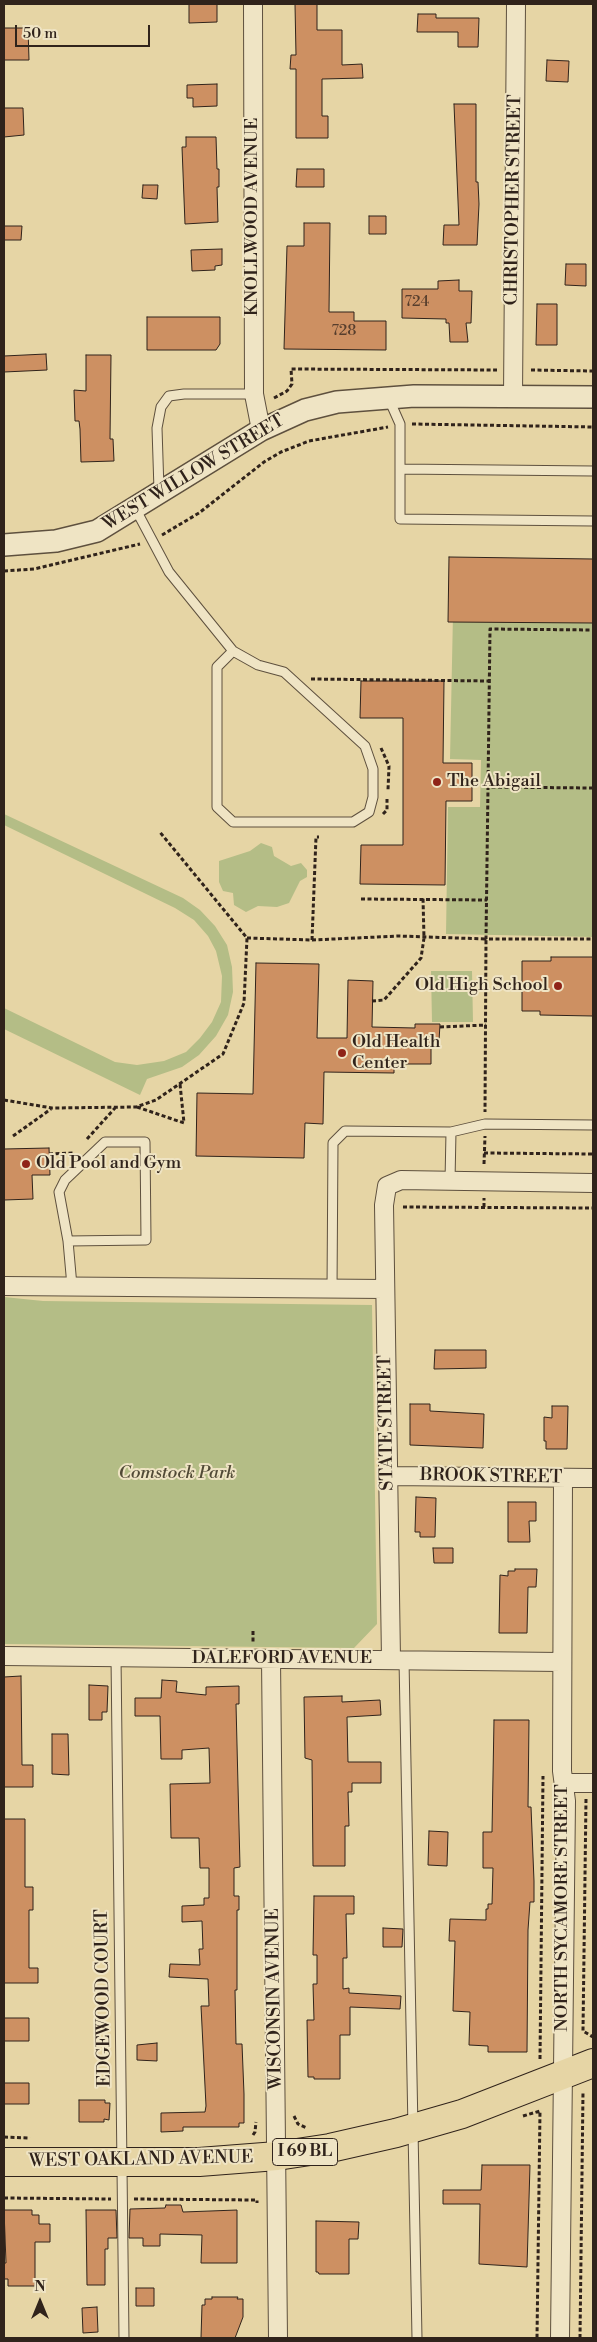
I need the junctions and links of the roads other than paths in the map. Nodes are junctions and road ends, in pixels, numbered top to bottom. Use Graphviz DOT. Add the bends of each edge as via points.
graph roads {
  1 [pos="252,4"];
  2 [pos="516,4"];
  3 [pos="254,394"];
  4 [pos="513,396"];
  5 [pos="388,397"];
  6 [pos="593,398"];
  7 [pos="261,430"];
  8 [pos="400,469"];
  9 [pos="593,471"];
  10 [pos="159,493"];
  11 [pos="135,508"];
  12 [pos="593,521"];
  13 [pos="4,545"];
  14 [pos="232,651"];
  15 [pos="593,1125"];
  16 [pos="451,1132"];
  17 [pos="450,1181"];
  18 [pos="593,1183"];
  19 [pos="68,1241"];
  20 [pos="4,1286"];
  21 [pos="72,1286"];
  22 [pos="332,1289"];
  23 [pos="385,1289"];
  24 [pos="388,1476"];
  25 [pos="563,1478"];
  26 [pos="593,1478"];
  27 [pos="4,1656"];
  28 [pos="116,1657"];
  29 [pos="262,1659"];
  30 [pos="397,1660"];
  31 [pos="561,1662"];
  32 [pos="564,1783"];
  33 [pos="593,1783"];
  34 [pos="593,2063"];
  35 [pos="562,2074"];
  36 [pos="413,2127"];
  37 [pos="277,2156"];
  38 [pos="4,2162"];
  39 [pos="122,2163"];
  40 [pos="124,2338"];
  41 [pos="278,2338"];
  42 [pos="417,2338"];
  43 [pos="560,2338"];
  1 -- 3 [label="street, KNOLLWOOD AVENUE"];
  2 -- 4 [label="street, CHRISTOPHER STREET"];
  3 -- 7 [label="street, KNOLLWOOD AVENUE"];
  3 -- 10 [label="lane" via="169,396 161,407 157,428"];
  4 -- 5 [label="street, WEST WILLOW STREET"];
  4 -- 6 [label="street, WEST WILLOW STREET"];
  5 -- 7 [label="street, WEST WILLOW STREET" via="337,402 305,410"];
  5 -- 8 [label="lane" via="400,424"];
  7 -- 10 [label="street, WEST WILLOW STREET"];
  8 -- 9 [label="lane"];
  8 -- 12 [label="lane" via="400,519"];
  10 -- 11 [label="street, WEST WILLOW STREET"];
  11 -- 13 [label="street, WEST WILLOW STREET" via="97,531 78,537"];
  11 -- 14 [label="lane" via="169,572"];
  14 -- 14 [label="lane" via="258,665 284,672 365,746 373,769 373,797 369,812 352,822 234,822 217,807 217,667"];
  15 -- 16 [label="lane" via="485,1124"];
  16 -- 17 [label="lane"];
  16 -- 22 [label="lane" via="345,1131 333,1143"];
  17 -- 18 [label="street"];
  17 -- 23 [label="street, STATE STREET" via="401,1180 387,1186 384,1206"];
  19 -- 19 [label="lane" via="146,1240 145,1142 105,1142 65,1180 59,1192"];
  19 -- 21 [label="lane"];
  20 -- 21 [label="street"];
  21 -- 22 [label="street"];
  22 -- 23 [label="street"];
  23 -- 24 [label="street, STATE STREET"];
  24 -- 25 [label="street, BROOK STREET"];
  24 -- 30 [label="street, STATE STREET"];
  25 -- 26 [label="street, BROOK STREET"];
  25 -- 31 [label="street, NORTH SYCAMORE STREET"];
  27 -- 28 [label="street, DALEFORD AVENUE"];
  28 -- 29 [label="street, DALEFORD AVENUE"];
  28 -- 39 [label="lane, EDGEWOOD COURT"];
  29 -- 30 [label="street, DALEFORD AVENUE"];
  29 -- 37 [label="street, WISCONSIN AVENUE"];
  30 -- 31 [label="street, DALEFORD AVENUE"];
  30 -- 36 [label="lane"];
  31 -- 32 [label="street, NORTH SYCAMORE STREET"];
  32 -- 33 [label="street"];
  32 -- 35 [label="street, NORTH SYCAMORE STREET"];
  34 -- 35 [label="main road, WEST OAKLAND AVENUE / I 69 BL"];
  35 -- 36 [label="main road, WEST OAKLAND AVENUE / I 69 BL" via="462,2114"];
  35 -- 43 [label="street, NORTH SYCAMORE STREET"];
  36 -- 37 [label="main road, WEST OAKLAND AVENUE / I 69 BL" via="330,2148"];
  36 -- 42 [label="lane"];
  37 -- 39 [label="main road, WEST OAKLAND AVENUE / I 69 BL"];
  37 -- 41 [label="street, WISCONSIN AVENUE"];
  38 -- 39 [label="main road, WEST OAKLAND AVENUE / I 69 BL"];
  39 -- 40 [label="lane, EDGEWOOD COURT"];
}
